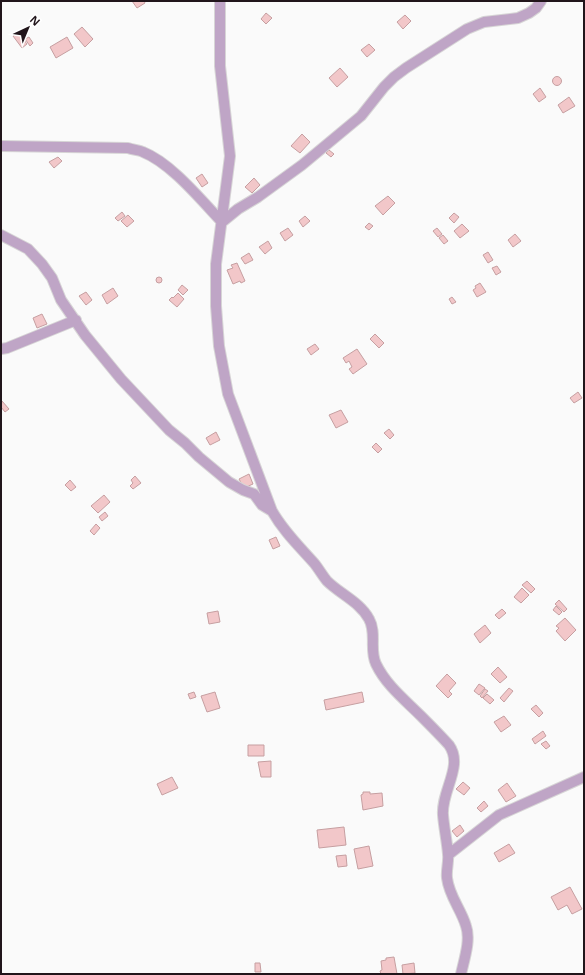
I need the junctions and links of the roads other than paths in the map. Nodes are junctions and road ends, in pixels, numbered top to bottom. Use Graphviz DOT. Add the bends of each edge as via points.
graph roads {
  1 [pos="220,1"];
  2 [pos="541,1"];
  3 [pos="1,146"];
  4 [pos="222,222"];
  5 [pos="1,235"];
  6 [pos="76,320"];
  7 [pos="1,349"];
  8 [pos="272,511"];
  9 [pos="584,777"];
  10 [pos="448,855"];
  11 [pos="461,974"];
  1 -- 4 [label="street" via="220,66 230,156"];
  2 -- 4 [label="street" via="536,8 518,18 484,22 467,29 406,68 384,87 361,116 258,198"];
  3 -- 4 [label="street" via="128,148 144,152 179,178"];
  4 -- 8 [label="street" via="216,264 219,346 228,394"];
  5 -- 6 [label="street" via="28,249 42,264 52,278 61,300"];
  6 -- 7 [label="street"];
  6 -- 8 [label="street" via="111,369 169,430 229,482 254,494"];
  8 -- 10 [label="street" via="293,542 326,580 352,600 370,620 373,632 372,654 376,664 394,690 449,744 454,755 453,767 443,803"];
  9 -- 10 [label="street" via="499,815"];
  10 -- 11 [label="street" via="447,878 451,895 467,927"];
}
